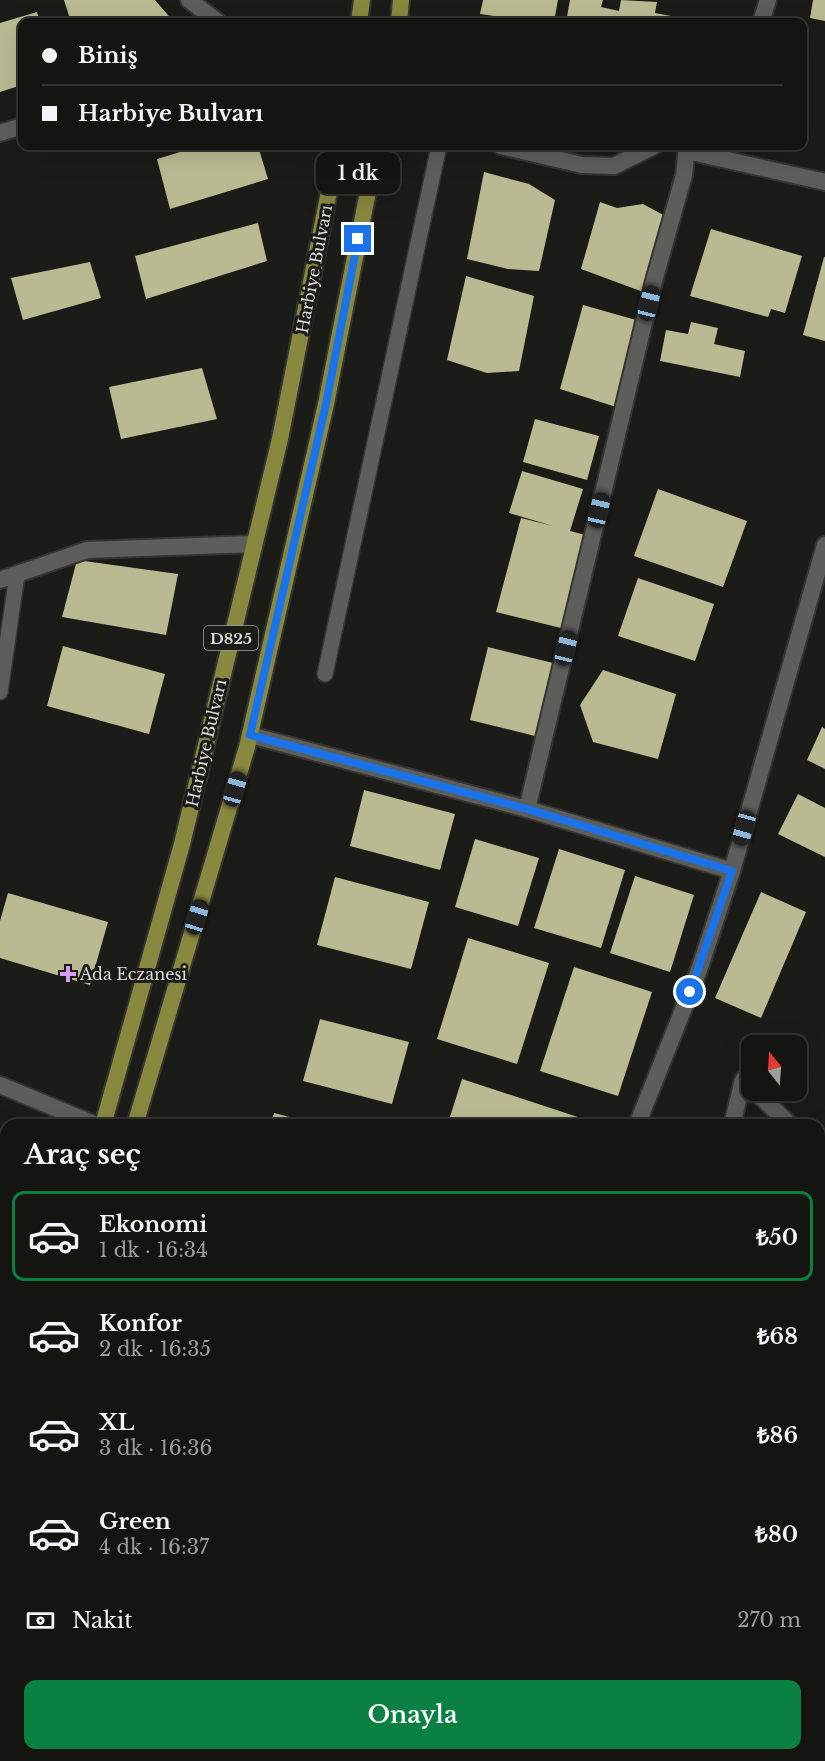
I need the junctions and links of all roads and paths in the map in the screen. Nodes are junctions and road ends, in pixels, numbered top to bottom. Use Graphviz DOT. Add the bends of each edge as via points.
graph roads {
  1 [pos="189,0"];
  2 [pos="362,0"];
  3 [pos="401,0"];
  4 [pos="768,0"];
  5 [pos="213,18"];
  6 [pos="360,18"];
  7 [pos="399,18"];
  8 [pos="762,18"];
  9 [pos="18,127"];
  10 [pos="0,133"];
  11 [pos="337,150"];
  12 [pos="376,150"];
  13 [pos="438,150"];
  14 [pos="518,150"];
  15 [pos="646,150"];
  16 [pos="687,150"];
  17 [pos="695,150"];
  18 [pos="825,182"];
  19 [pos="253,544"];
  20 [pos="825,545"];
  21 [pos="17,575"];
  22 [pos="0,580"];
  23 [pos="325,674"];
  24 [pos="0,692"];
  25 [pos="250,735"];
  26 [pos="527,809"];
  27 [pos="732,871"];
  28 [pos="0,1085"];
  29 [pos="741,1088"];
  30 [pos="765,1101"];
  31 [pos="82,1119"];
  32 [pos="105,1119"];
  33 [pos="137,1119"];
  34 [pos="639,1119"];
  35 [pos="733,1119"];
  36 [pos="784,1119"];
  1 -- 5 [label="street"];
  2 -- 6 [label="main road"];
  3 -- 7 [label="main road"];
  4 -- 8 [label="street"];
  9 -- 10 [label="street"];
  11 -- 19 [label="main road, Harbiye Bulvarı / D825" via="280,439"];
  12 -- 25 [label="main road, D825" via="326,404"];
  13 -- 23 [label="lane"];
  14 -- 15 [label="street" via="582,165 614,166"];
  16 -- 26 [label="street" via="684,175 654,280"];
  17 -- 18 [label="street"];
  19 -- 21 [label="street" via="87,550"];
  19 -- 32 [label="main road, Harbiye Bulvarı / D825" via="182,844"];
  20 -- 27 [label="street"];
  21 -- 22 [label="street"];
  21 -- 24 [label="lane"];
  25 -- 26 [label="street"];
  25 -- 33 [label="main road, D825"];
  26 -- 27 [label="street"];
  27 -- 34 [label="street" via="699,970"];
  28 -- 31 [label="street"];
  29 -- 35 [label="street"];
  30 -- 36 [label="street"];
}
